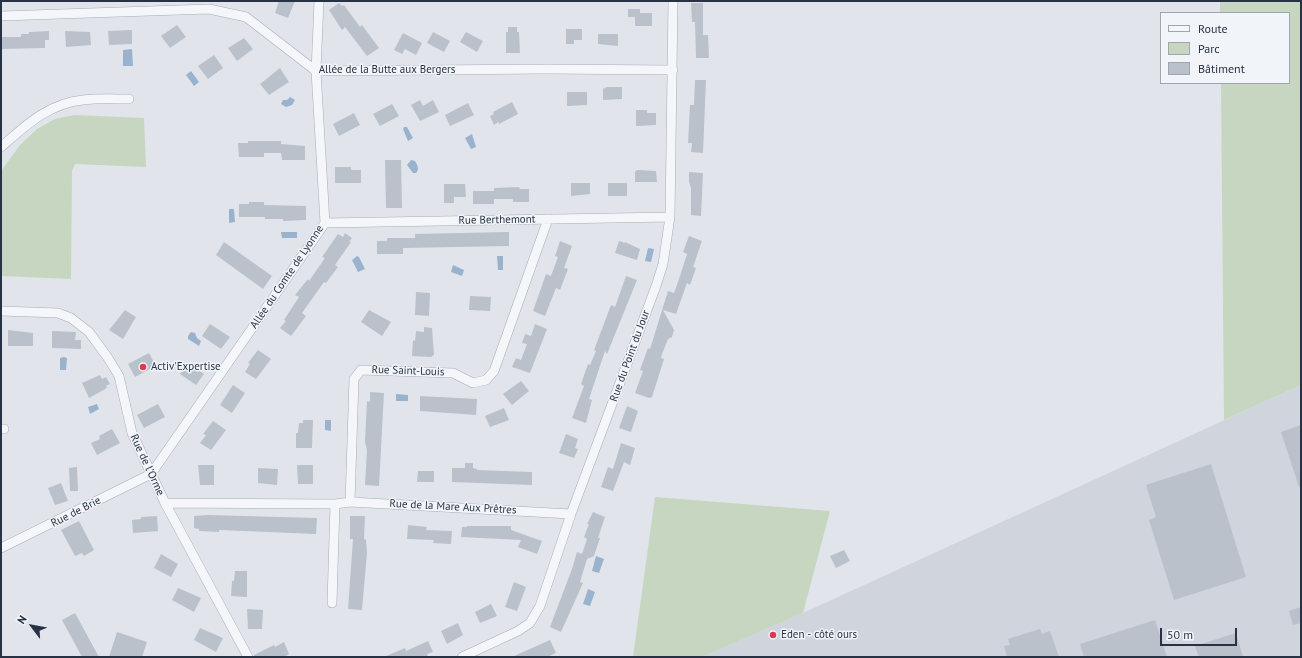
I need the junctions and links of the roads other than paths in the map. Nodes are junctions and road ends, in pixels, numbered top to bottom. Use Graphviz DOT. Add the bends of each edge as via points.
graph roads {
  1 [pos="319,1"];
  2 [pos="673,1"];
  3 [pos="209,5"];
  4 [pos="1,16"];
  5 [pos="673,70"];
  6 [pos="316,72"];
  7 [pos="129,100"];
  8 [pos="1,147"];
  9 [pos="670,216"];
  10 [pos="548,219"];
  11 [pos="325,222"];
  12 [pos="1,311"];
  13 [pos="151,474"];
  14 [pos="350,502"];
  15 [pos="165,503"];
  16 [pos="335,504"];
  17 [pos="572,514"];
  18 [pos="1,548"];
  19 [pos="332,602"];
  20 [pos="248,657"];
  21 [pos="462,657"];
  1 -- 6 [label="street, Allée du Comte de Lyonne"];
  2 -- 5 [label="street, Rue du Point du Jour"];
  3 -- 4 [label="street, Allée de la Butte aux Bergers"];
  3 -- 6 [label="street, Allée de la Butte aux Bergers" via="246,17"];
  5 -- 6 [label="street, Allée de la Butte aux Bergers"];
  5 -- 9 [label="street, Rue du Point du Jour"];
  6 -- 11 [label="street, Allée du Comte de Lyonne"];
  7 -- 8 [label="street" via="82,100 51,108 32,120"];
  9 -- 10 [label="street, Rue Berthemont"];
  9 -- 17 [label="street, Rue du Point du Jour" via="663,264 656,286"];
  10 -- 11 [label="street, Rue Berthemont"];
  10 -- 14 [label="street, Rue Saint-Louis" via="494,371 486,380 473,383 453,373 361,370 354,379"];
  11 -- 13 [label="street, Allée du Comte de Lyonne"];
  12 -- 13 [label="street, Rue de l'Orme" via="58,313 71,318 89,332 119,376 132,432"];
  13 -- 15 [label="street, Rue de l'Orme"];
  13 -- 18 [label="street, Rue de Brie"];
  14 -- 16 [label="street, Rue de la Mare Aux Prêtres"];
  14 -- 17 [label="street, Rue de la Mare Aux Prêtres"];
  15 -- 16 [label="street, Rue de la Mare Aux Prêtres"];
  15 -- 20 [label="street, Rue de l'Orme"];
  16 -- 19 [label="street"];
  17 -- 21 [label="street, Rue du Point du Jour" via="540,606 530,623"];
}
